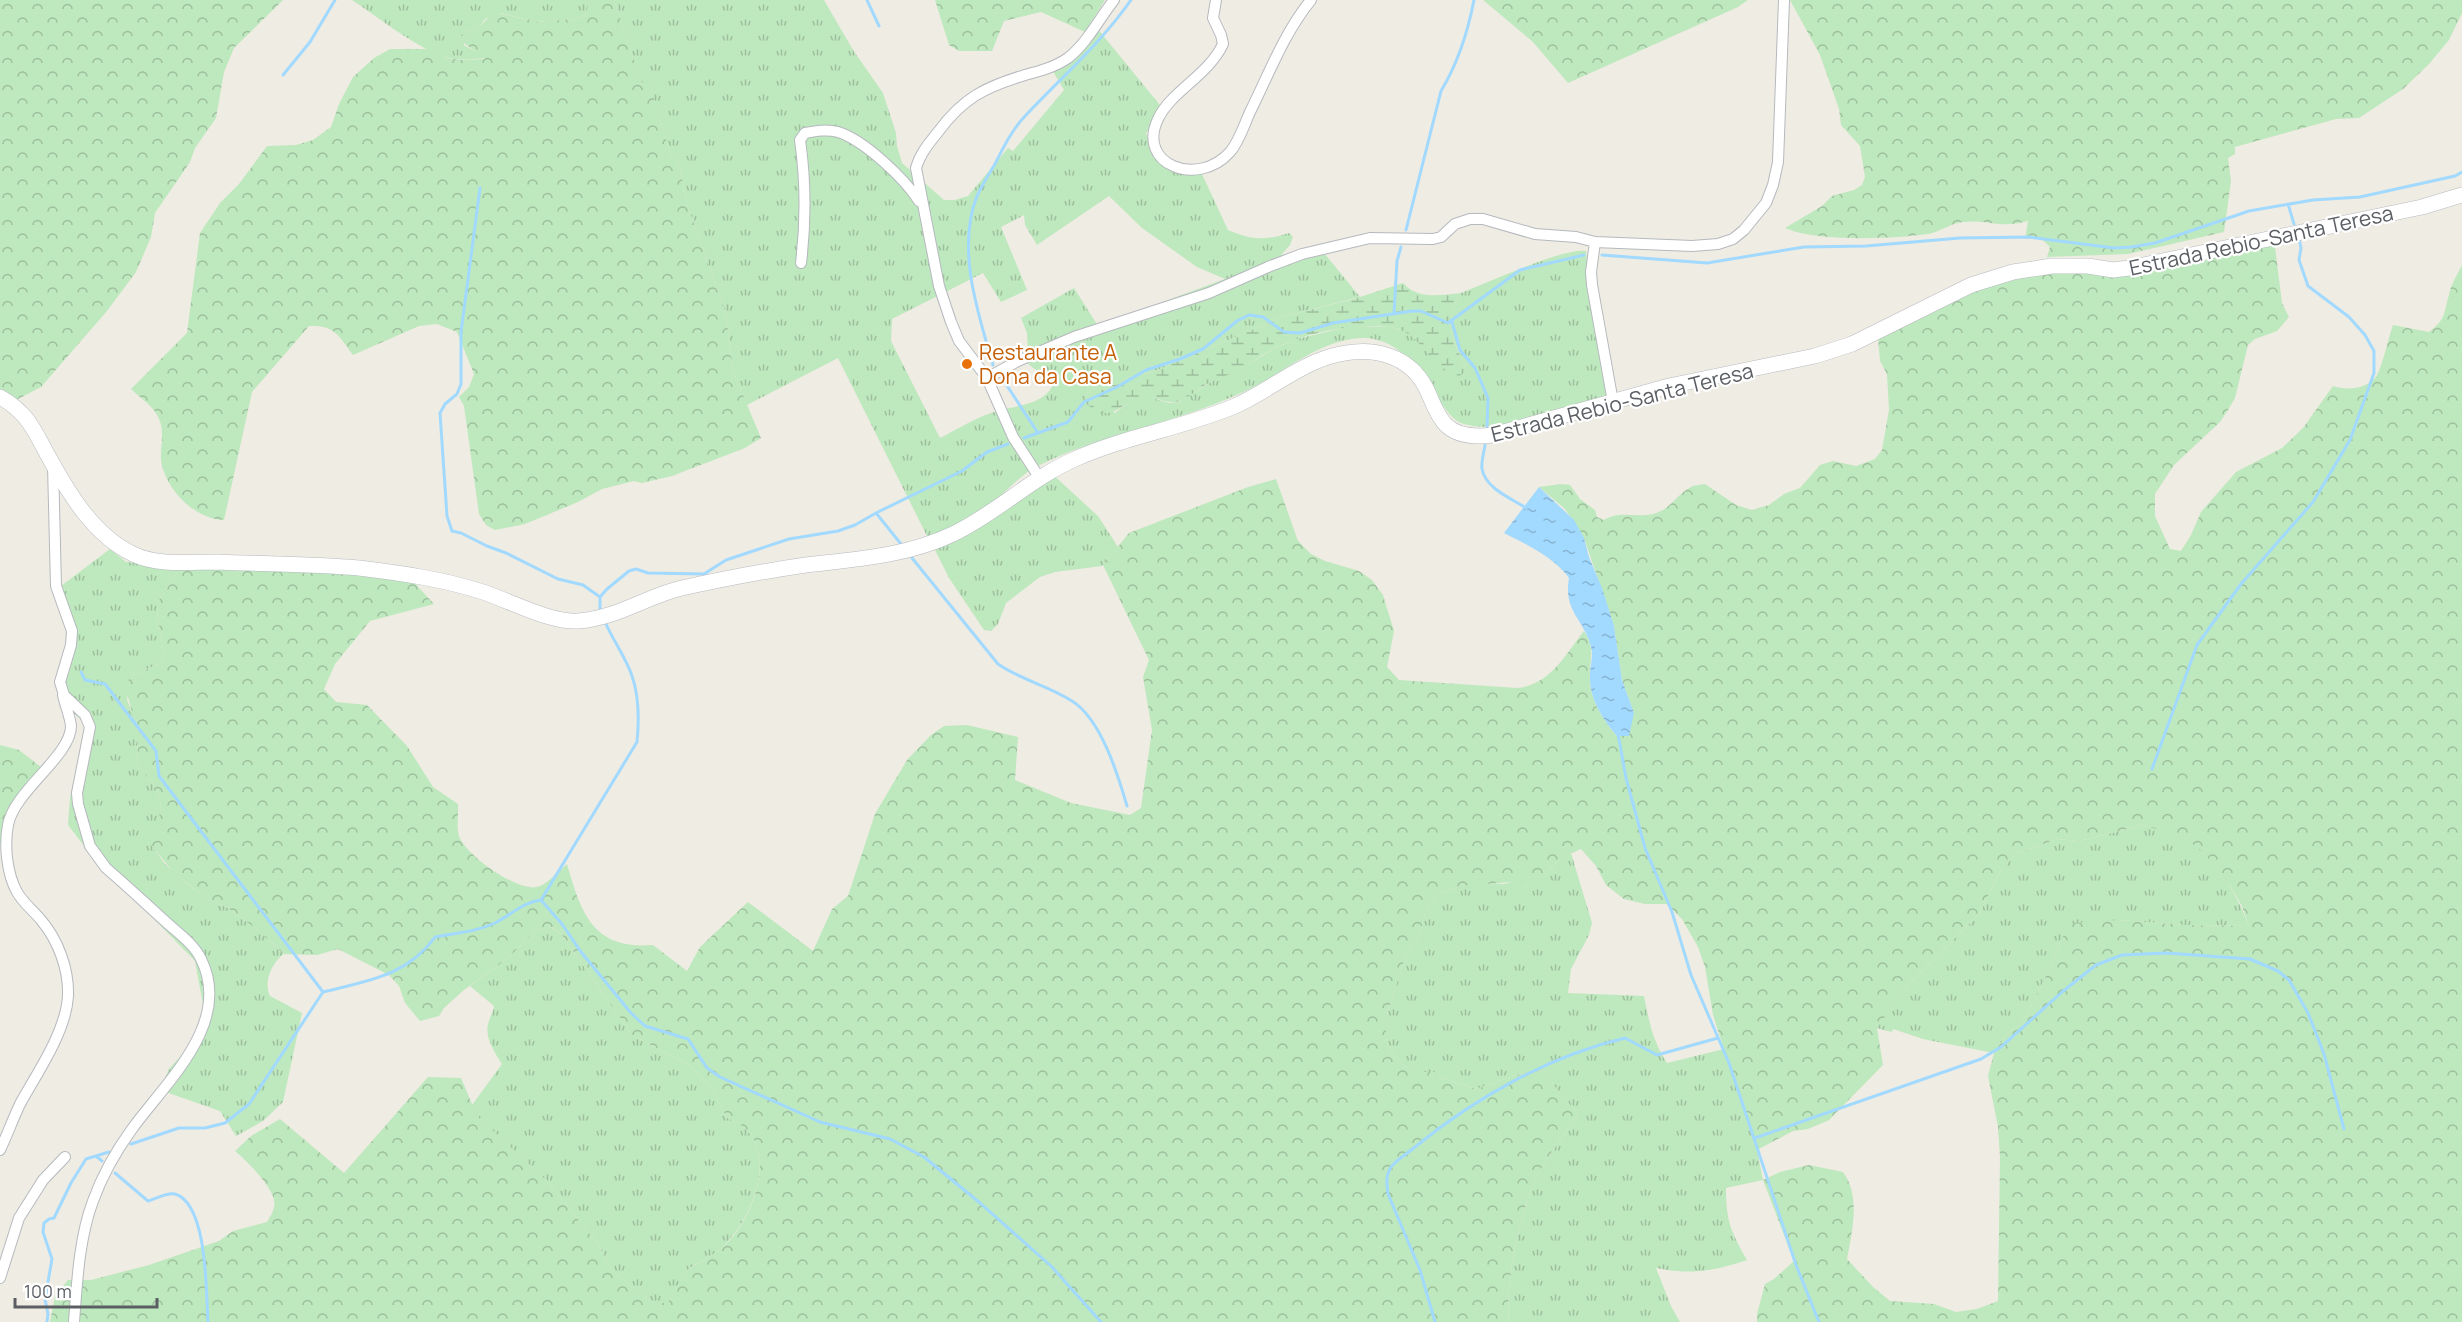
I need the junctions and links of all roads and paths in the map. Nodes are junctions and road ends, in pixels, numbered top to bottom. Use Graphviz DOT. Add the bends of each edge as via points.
graph roads {
  1 [pos="1114,0"];
  2 [pos="1216,0"];
  3 [pos="1311,0"];
  4 [pos="1784,0"];
  5 [pos="2462,195"];
  6 [pos="922,206"];
  7 [pos="1595,242"];
  8 [pos="801,262"];
  9 [pos="987,378"];
  10 [pos="0,397"];
  11 [pos="1613,402"];
  12 [pos="53,465"];
  13 [pos="1039,477"];
  14 [pos="61,689"];
  15 [pos="0,1150"];
  16 [pos="65,1157"];
  17 [pos="0,1278"];
  18 [pos="74,1322"];
  1 -- 6 [label="street" via="1067,59 983,90 951,114 918,160"];
  2 -- 3 [label="street" via="1214,18 1223,44 1208,67 1164,109 1155,126 1155,146 1160,155 1186,171 1212,166 1232,151 1290,30"];
  4 -- 7 [label="street" via="1778,162 1766,203 1755,218 1733,239 1718,244 1653,246"];
  5 -- 11 [label="street, Estrada Rebio-Santa Teresa" via="2422,207 2140,266 2113,270 2052,266 2013,272 1971,285 1852,344"];
  6 -- 8 [label="street" via="899,175 851,138 828,130 805,133 800,140 806,207"];
  6 -- 9 [label="street" via="944,304 959,341"];
  7 -- 9 [label="street" via="1535,234 1482,219 1461,220 1433,239 1358,240 1302,254 1209,293 1074,337"];
  7 -- 11 [label="street" via="1592,285"];
  9 -- 13 [label="street" via="1013,437"];
  10 -- 12 [label="street, Estrada Rebio-Santa Teresa" via="25,415"];
  11 -- 13 [label="street, Estrada Rebio-Santa Teresa" via="1493,435 1465,435 1447,427 1420,379 1401,361 1387,354 1355,351 1320,359 1231,408 1077,457"];
  12 -- 13 [label="street, Estrada Rebio-Santa Teresa" via="93,524 112,542 144,560 337,567 442,580 561,621 600,618 675,589 726,578 909,550 955,533"];
  12 -- 14 [label="street" via="56,586 72,632"];
  14 -- 15 [label="street" via="69,735 15,806 7,836 7,857 13,883 57,946 65,969 68,998 45,1061"];
  14 -- 18 [label="street" via="85,715 90,728 77,793 90,846 106,868 194,948 205,970 209,1002 196,1042 131,1130 93,1201 86,1223"];
  16 -- 17 [label="street" via="43,1180 19,1218"];
}
